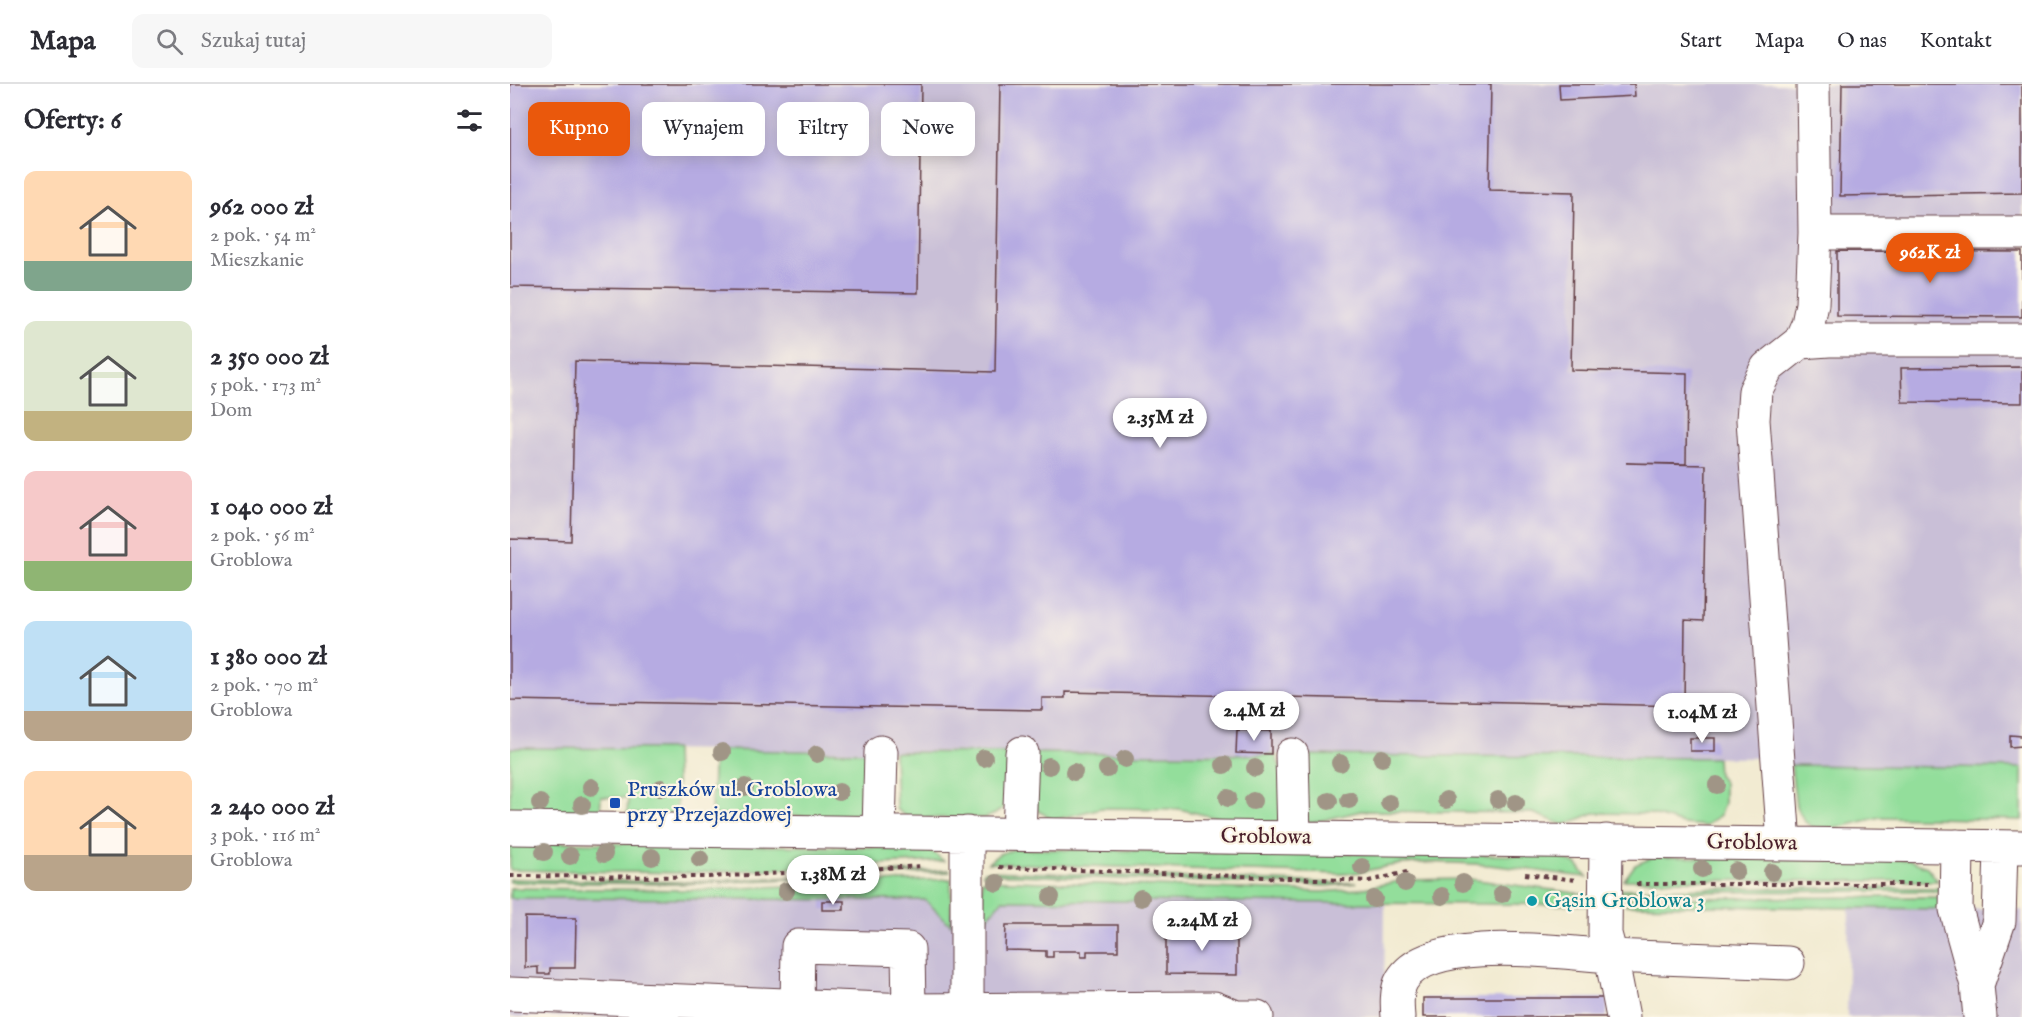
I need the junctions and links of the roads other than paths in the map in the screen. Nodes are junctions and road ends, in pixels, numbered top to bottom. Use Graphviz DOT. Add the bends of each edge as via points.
graph roads {
  1 [pos="1813,84"];
  2 [pos="1815,233"];
  3 [pos="2022,233"];
  4 [pos="2022,340"];
  5 [pos="1800,342"];
  6 [pos="881,752"];
  7 [pos="1022,753"];
  8 [pos="1292,755"];
  9 [pos="510,828"];
  10 [pos="879,832"];
  11 [pos="967,833"];
  12 [pos="1019,834"];
  13 [pos="1294,837"];
  14 [pos="1606,841"];
  15 [pos="1784,843"];
  16 [pos="1957,846"];
  17 [pos="2012,847"];
  18 [pos="1611,956"];
  19 [pos="1788,963"];
  20 [pos="1977,985"];
  21 [pos="510,994"];
  22 [pos="797,1006"];
  23 [pos="909,1010"];
  24 [pos="967,1014"];
  25 [pos="1257,1017"];
  26 [pos="1398,1017"];
  27 [pos="1623,1017"];
  28 [pos="1980,1017"];
  1 -- 2 [label="street"];
  2 -- 3 [label="street"];
  2 -- 5 [label="street" via="1812,304"];
  4 -- 5 [label="street"];
  5 -- 15 [label="street" via="1767,368 1755,391 1753,420"];
  6 -- 10 [label="street"];
  7 -- 12 [label="street"];
  8 -- 13 [label="street"];
  9 -- 10 [label="street, Groblowa"];
  10 -- 11 [label="street, Groblowa"];
  11 -- 12 [label="street, Groblowa"];
  11 -- 24 [label="street"];
  12 -- 13 [label="street, Groblowa"];
  13 -- 14 [label="street, Groblowa"];
  14 -- 15 [label="street, Groblowa"];
  14 -- 18 [label="street" via="1605,934"];
  15 -- 16 [label="street, Groblowa"];
  16 -- 17 [label="street, Groblowa"];
  16 -- 20 [label="street" via="1956,909"];
  17 -- 20 [label="street" via="1999,921"];
  18 -- 19 [label="street"];
  18 -- 26 [label="street" via="1510,950 1434,956 1401,981"];
  18 -- 27 [label="street"];
  20 -- 28 [label="street"];
  21 -- 22 [label="street"];
  22 -- 23 [label="street"];
  22 -- 23 [label="street" via="798,946 908,949"];
  23 -- 24 [label="street"];
  24 -- 25 [label="street" via="1214,1008 1236,1017"];
}
